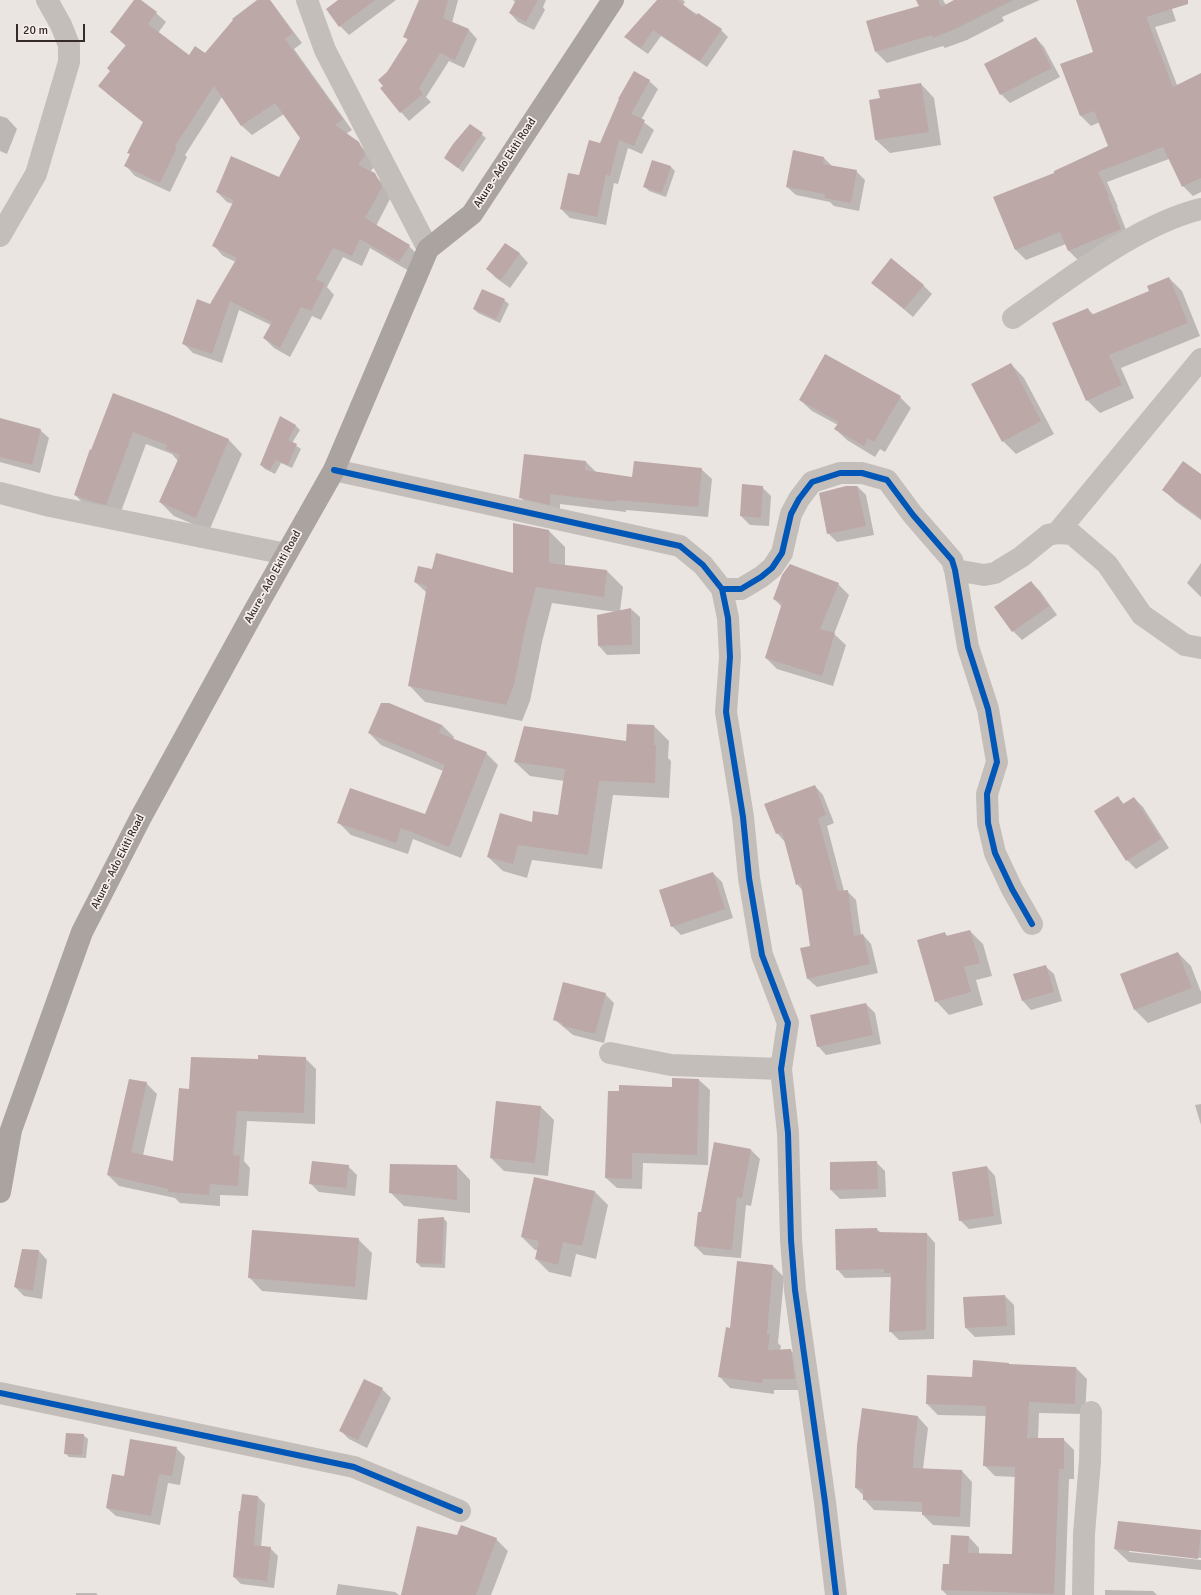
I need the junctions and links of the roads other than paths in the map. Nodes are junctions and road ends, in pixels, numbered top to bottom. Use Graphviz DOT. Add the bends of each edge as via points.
graph roads {
  1 [pos="47,0"];
  2 [pos="307,0"];
  3 [pos="613,0"];
  4 [pos="1201,209"];
  5 [pos="0,236"];
  6 [pos="428,249"];
  7 [pos="1013,318"];
  8 [pos="1201,359"];
  9 [pos="334,470"];
  10 [pos="0,493"];
  11 [pos="1057,533"];
  12 [pos="286,554"];
  13 [pos="956,570"];
  14 [pos="722,589"];
  15 [pos="1201,648"];
  16 [pos="1032,924"];
  17 [pos="610,1053"];
  18 [pos="781,1069"];
  19 [pos="0,1192"];
  20 [pos="0,1393"];
  21 [pos="1091,1412"];
  22 [pos="460,1511"];
  23 [pos="836,1595"];
  24 [pos="1083,1595"];
  1 -- 5 [label="street" via="69,44 69,62 36,174"];
  2 -- 6 [label="street" via="325,50"];
  3 -- 6 [label="main road, Akure - Ado Ekiti Road" via="472,214"];
  4 -- 7 [label="street" via="1149,229 1108,253"];
  6 -- 9 [label="main road, Akure - Ado Ekiti Road"];
  8 -- 11 [label="street"];
  9 -- 12 [label="main road, Akure - Ado Ekiti Road"];
  9 -- 14 [label="street" via="680,546 703,565"];
  10 -- 12 [label="street" via="50,506"];
  11 -- 13 [label="street" via="1048,535 1021,557 995,573 984,575"];
  11 -- 15 [label="street" via="1072,534 1107,564 1142,614 1185,645"];
  12 -- 19 [label="main road, Akure - Ado Ekiti Road" via="82,932 11,1130"];
  13 -- 14 [label="street" via="952,560 887,480 862,473 840,473 812,482 799,499 790,514 782,553 772,568 741,589"];
  13 -- 16 [label="street" via="968,647 988,709 997,762 987,794 988,823 995,853"];
  14 -- 18 [label="street" via="728,618 730,657 726,712 743,816 749,878 762,956 788,1024"];
  17 -- 18 [label="street" via="671,1065"];
  18 -- 23 [label="street" via="788,1133 790,1240 795,1290"];
  20 -- 22 [label="street" via="354,1467"];
  21 -- 24 [label="street"];
}
